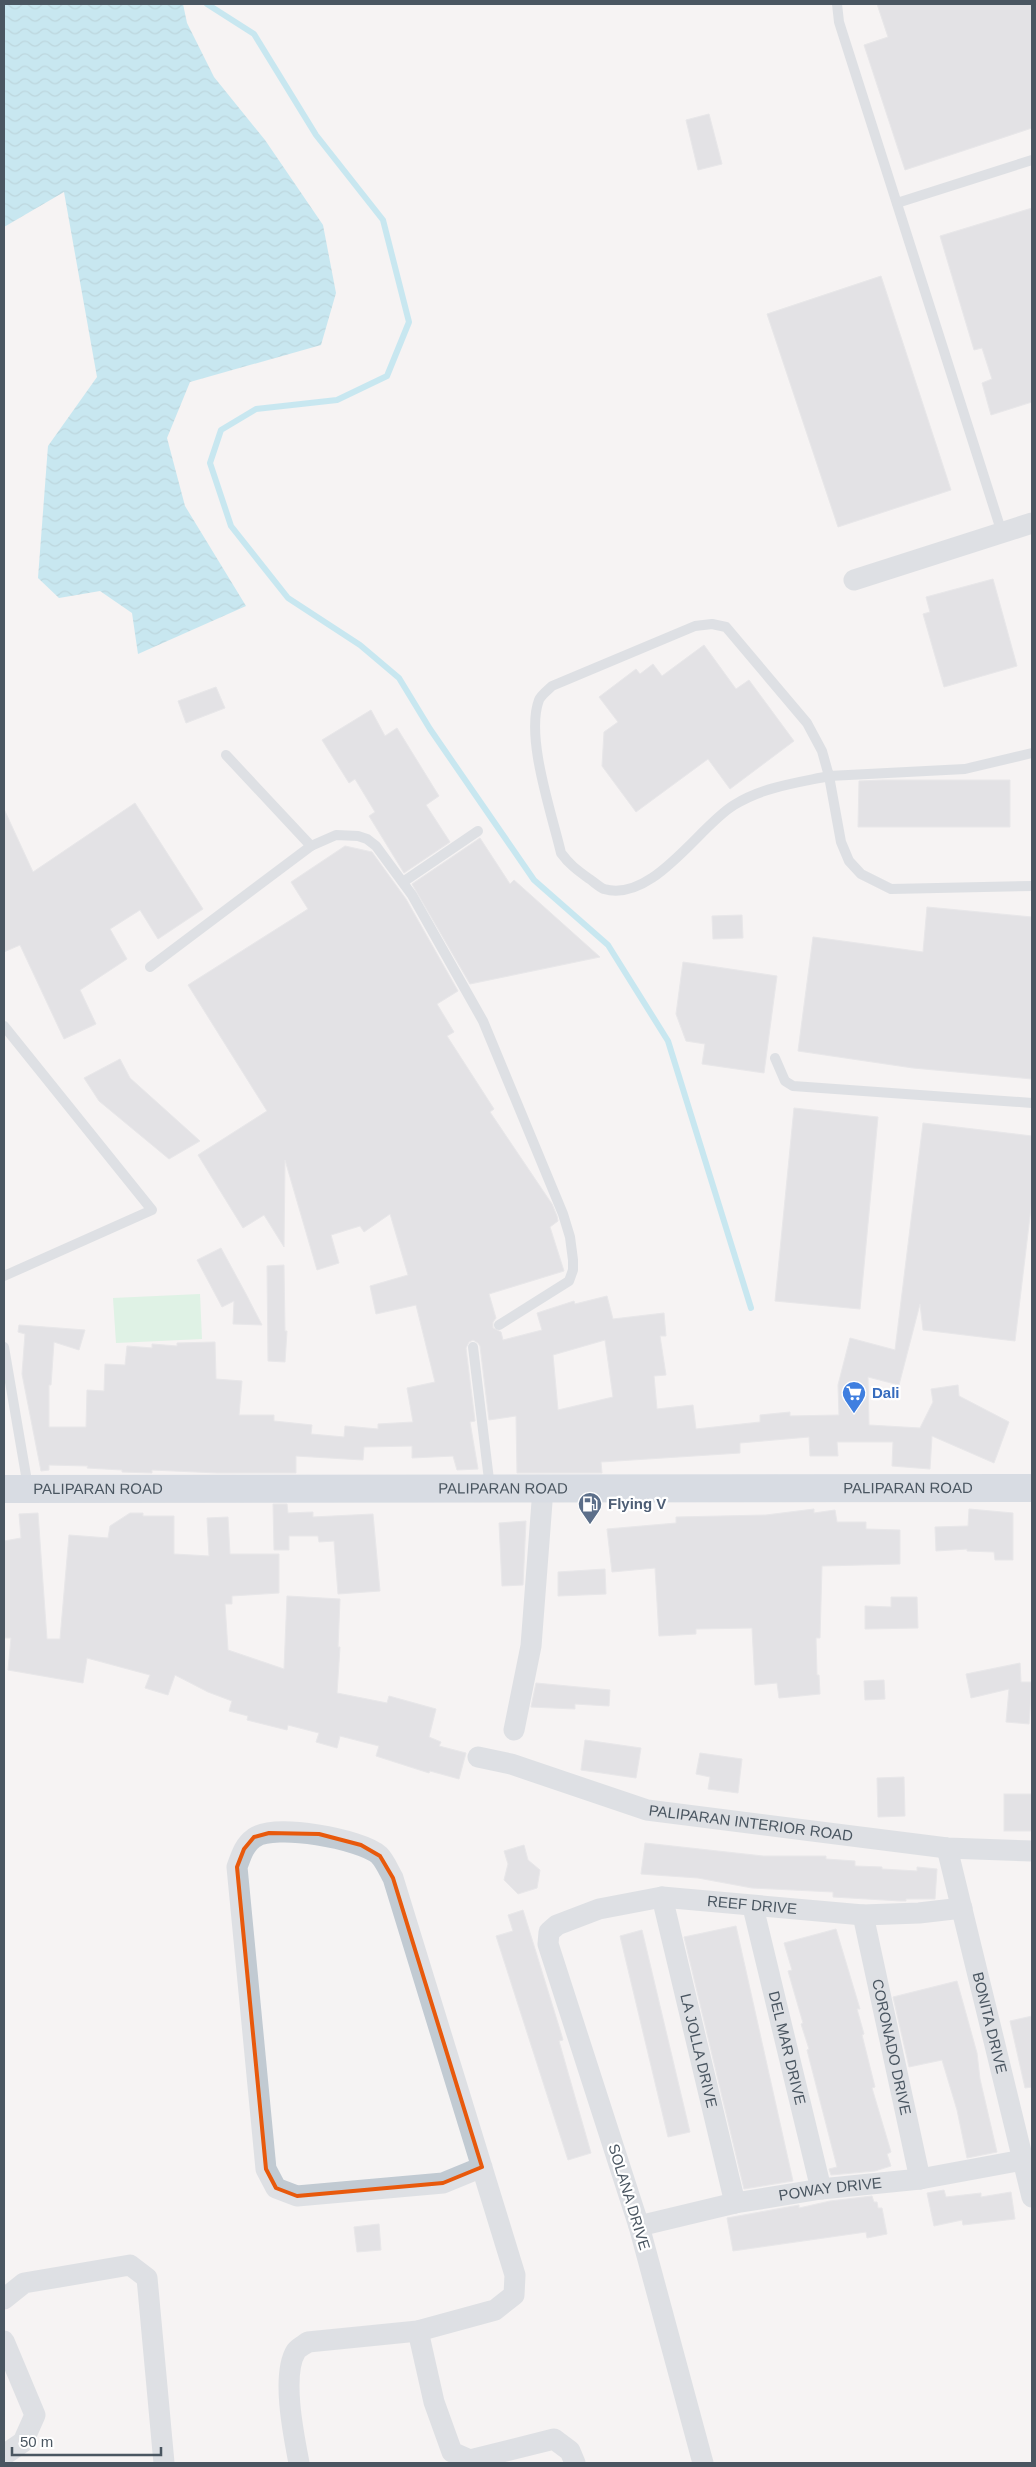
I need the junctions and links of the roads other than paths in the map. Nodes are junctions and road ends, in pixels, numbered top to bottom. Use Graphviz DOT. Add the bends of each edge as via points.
graph roads {
  1 [pos="837,4"];
  2 [pos="1032,160"];
  3 [pos="896,203"];
  4 [pos="1032,523"];
  5 [pos="1002,533"];
  6 [pos="854,580"];
  7 [pos="1032,753"];
  8 [pos="226,755"];
  9 [pos="829,776"];
  10 [pos="478,831"];
  11 [pos="311,846"];
  12 [pos="403,882"];
  13 [pos="1032,886"];
  14 [pos="150,967"];
  15 [pos="4,1026"];
  16 [pos="775,1058"];
  17 [pos="1032,1104"];
  18 [pos="4,1276"];
  19 [pos="499,1325"];
  20 [pos="4,1347"];
  21 [pos="473,1347"];
  22 [pos="543,1488"];
  23 [pos="1032,1488"];
  24 [pos="16,1489"];
  25 [pos="490,1489"];
  26 [pos="514,1730"];
  27 [pos="478,1757"];
  28 [pos="947,1848"];
  29 [pos="1032,1851"];
  30 [pos="662,1897"];
  31 [pos="753,1906"];
  32 [pos="962,1908"];
  33 [pos="863,1915"];
  34 [pos="549,1932"];
  35 [pos="1024,2160"];
  36 [pos="482,2166"];
  37 [pos="920,2179"];
  38 [pos="821,2189"];
  39 [pos="1032,2197"];
  40 [pos="735,2203"];
  41 [pos="639,2226"];
  42 [pos="4,2299"];
  43 [pos="418,2331"];
  44 [pos="4,2341"];
  45 [pos="4,2454"];
  46 [pos="164,2463"];
  47 [pos="299,2463"];
  48 [pos="575,2463"];
  49 [pos="703,2463"];
  1 -- 3 [label="lane" via="839,22"];
  2 -- 3 [label="lane"];
  3 -- 5 [label="lane"];
  4 -- 5 [label="street"];
  5 -- 6 [label="street"];
  7 -- 9 [label="lane" via="966,769"];
  8 -- 11 [label="lane"];
  9 -- 9 [label="lane" via="822,751 807,723 726,627 712,624 695,626 552,686 539,698 534,724 539,762 561,853 569,865 603,889 621,890 641,884 673,863 733,805 764,789"];
  9 -- 13 [label="lane" via="841,842 849,860 861,874 891,889"];
  10 -- 12 [label="lane"];
  11 -- 12 [label="lane" via="336,835 367,839"];
  11 -- 14 [label="lane"];
  12 -- 19 [label="lane" via="483,1021 570,1237 573,1270 569,1281"];
  15 -- 18 [label="lane" via="152,1210"];
  16 -- 17 [label="lane" via="785,1081 792,1086"];
  20 -- 24 [label="lane"];
  21 -- 25 [label="lane"];
  22 -- 23 [label="main road, PALIPARAN ROAD"];
  22 -- 25 [label="main road, PALIPARAN ROAD"];
  22 -- 26 [label="street" via="531,1646"];
  24 -- 25 [label="main road, PALIPARAN ROAD"];
  27 -- 28 [label="street, PALIPARAN INTERIOR ROAD" via="510,1764 647,1810"];
  28 -- 29 [label="street, PALIPARAN INTERIOR ROAD"];
  28 -- 32 [label="street, BONITA DRIVE"];
  30 -- 31 [label="street, REEF DRIVE"];
  30 -- 34 [label="street, REEF DRIVE" via="599,1909 557,1925"];
  30 -- 40 [label="street, LA JOLLA DRIVE"];
  31 -- 33 [label="street, REEF DRIVE"];
  31 -- 38 [label="street, DEL MAR DRIVE"];
  32 -- 33 [label="street, REEF DRIVE"];
  32 -- 35 [label="street, BONITA DRIVE"];
  33 -- 37 [label="street, CORONADO DRIVE"];
  34 -- 41 [label="street, SOLANA DRIVE" via="548,1944"];
  35 -- 37 [label="street, POWAY DRIVE"];
  35 -- 39 [label="street, BONITA DRIVE"];
  36 -- 36 [label="street" via="393,1878 380,1856 361,1844 319,1834 269,1833 254,1837 244,1849 237,1867 266,2169 276,2188 297,2196 443,2183"];
  36 -- 43 [label="street" via="515,2275 514,2295 495,2310"];
  37 -- 38 [label="street, POWAY DRIVE"];
  38 -- 40 [label="street, POWAY DRIVE"];
  40 -- 41 [label="street, POWAY DRIVE"];
  41 -- 49 [label="street, SOLANA DRIVE"];
  42 -- 46 [label="street" via="24,2283 130,2265 147,2278"];
  43 -- 47 [label="street" via="326,2339 308,2342 296,2350 290,2368 290,2417"];
  43 -- 48 [label="street" via="434,2402 452,2452 470,2460 554,2439 570,2451"];
  44 -- 45 [label="street" via="35,2415 23,2442"];
}
